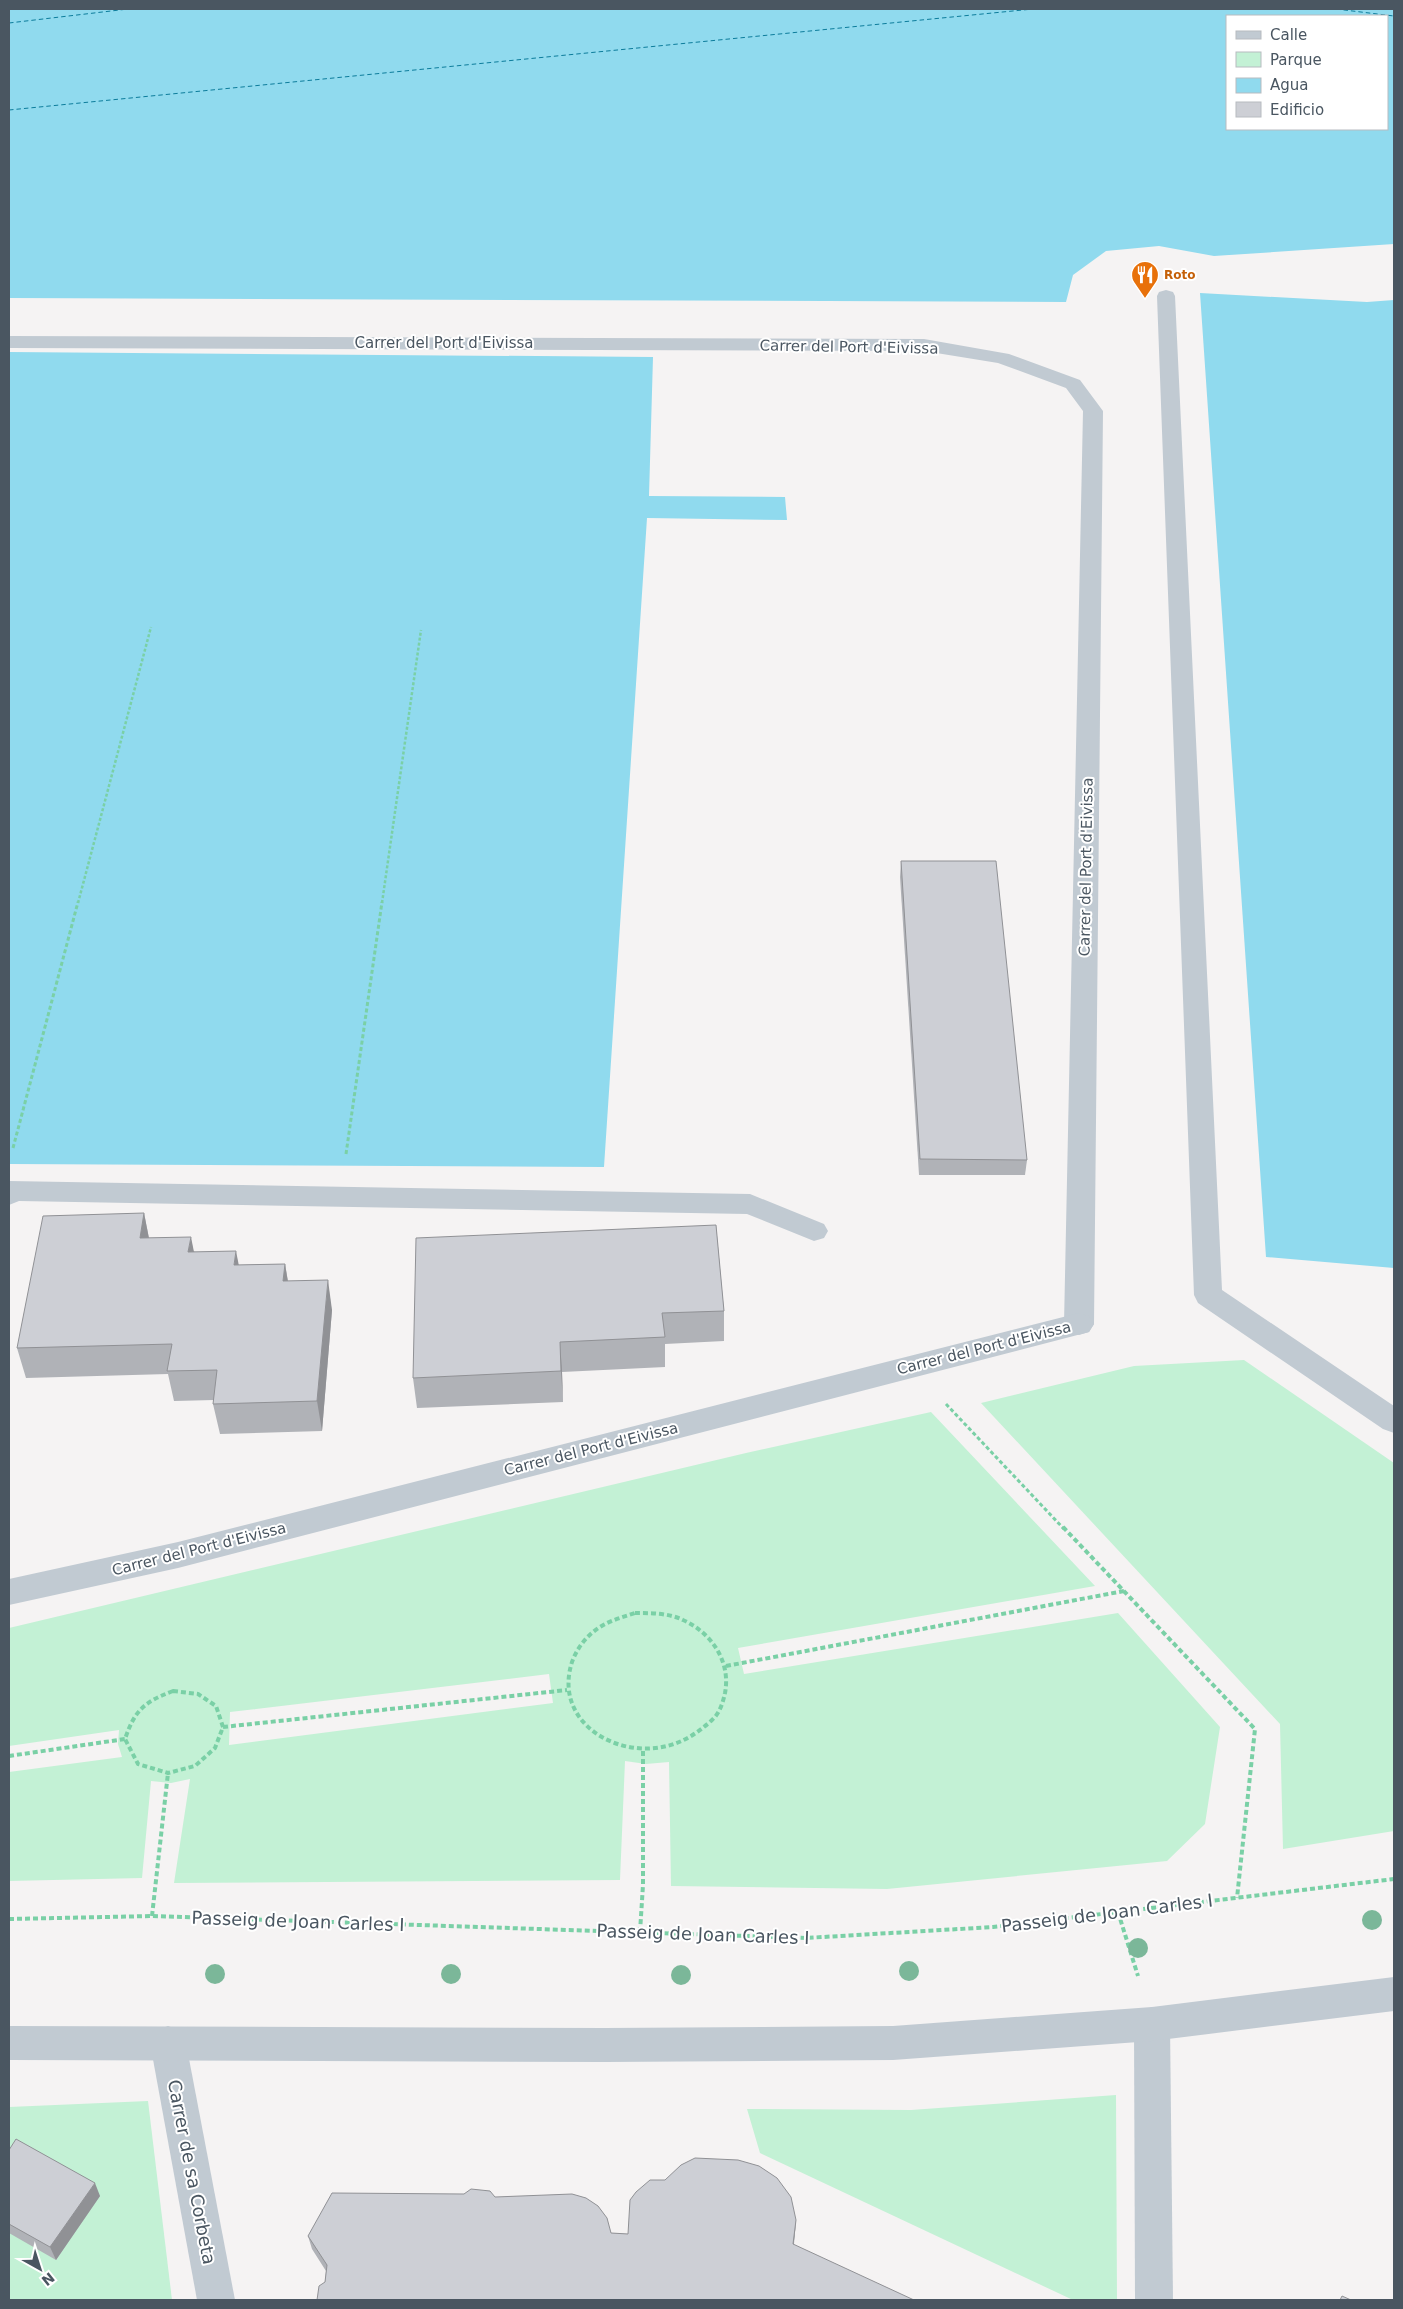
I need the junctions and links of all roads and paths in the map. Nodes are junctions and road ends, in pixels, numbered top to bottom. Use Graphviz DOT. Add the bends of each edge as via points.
graph roads {
  1 [pos="1166,296"];
  2 [pos="9,342"];
  3 [pos="151,627"];
  4 [pos="421,630"];
  5 [pos="11,1154"];
  6 [pos="346,1156"];
  7 [pos="9,1195"];
  8 [pos="814,1231"];
  9 [pos="911,1367"];
  10 [pos="1394,1421"];
  11 [pos="1125,1591"];
  12 [pos="9,1592"];
  13 [pos="726,1666"];
  14 [pos="567,1690"];
  15 [pos="222,1727"];
  16 [pos="125,1739"];
  17 [pos="643,1750"];
  18 [pos="9,1756"];
  19 [pos="168,1774"];
  20 [pos="1394,1880"];
  21 [pos="1237,1898"];
  22 [pos="1118,1912"];
  23 [pos="152,1916"];
  24 [pos="9,1919"];
  25 [pos="640,1932"];
  26 [pos="1394,1994"];
  27 [pos="1152,2024"];
  28 [pos="9,2043"];
  29 [pos="168,2043"];
  30 [pos="216,2300"];
  31 [pos="1154,2300"];
  1 -- 10 [label="street" via="1208,1295"];
  2 -- 9 [label="street, Carrer del Port d'Eivissa" via="924,345 1002,358 1073,384 1093,411 1079,1324"];
  3 -- 5 [label="path"];
  4 -- 6 [label="path"];
  7 -- 8 [label="street" via="10,1191 750,1204"];
  9 -- 11 [label="path"];
  9 -- 12 [label="street, Carrer del Port d'Eivissa" via="178,1555"];
  11 -- 13 [label="path"];
  11 -- 21 [label="path" via="1255,1729"];
  13 -- 14 [label="path" via="718,1646 702,1630 682,1619 659,1613 635,1613 592,1632 576,1649 569,1669"];
  13 -- 17 [label="path" via="726,1691 717,1715 698,1733 673,1746"];
  14 -- 15 [label="path"];
  14 -- 17 [label="path" via="575,1712 592,1732 616,1745"];
  15 -- 16 [label="path" via="216,1706 198,1694 173,1691 150,1700 132,1717"];
  15 -- 19 [label="path" via="215,1748 195,1766"];
  16 -- 18 [label="path"];
  16 -- 19 [label="path" via="138,1764"];
  17 -- 25 [label="path"];
  19 -- 23 [label="path"];
  20 -- 21 [label="path, Passeig de Joan Carles I"];
  21 -- 22 [label="path, Passeig de Joan Carles I"];
  22 -- 25 [label="path, Passeig de Joan Carles I" via="993,1926 806,1938"];
  22 -- 27 [label="path"];
  23 -- 24 [label="path, Passeig de Joan Carles I"];
  23 -- 25 [label="path, Passeig de Joan Carles I"];
  26 -- 27 [label="street"];
  27 -- 29 [label="street" via="893,2044"];
  27 -- 31 [label="street"];
  28 -- 29 [label="street"];
  29 -- 30 [label="street, Carrer de sa Corbeta"];
}
